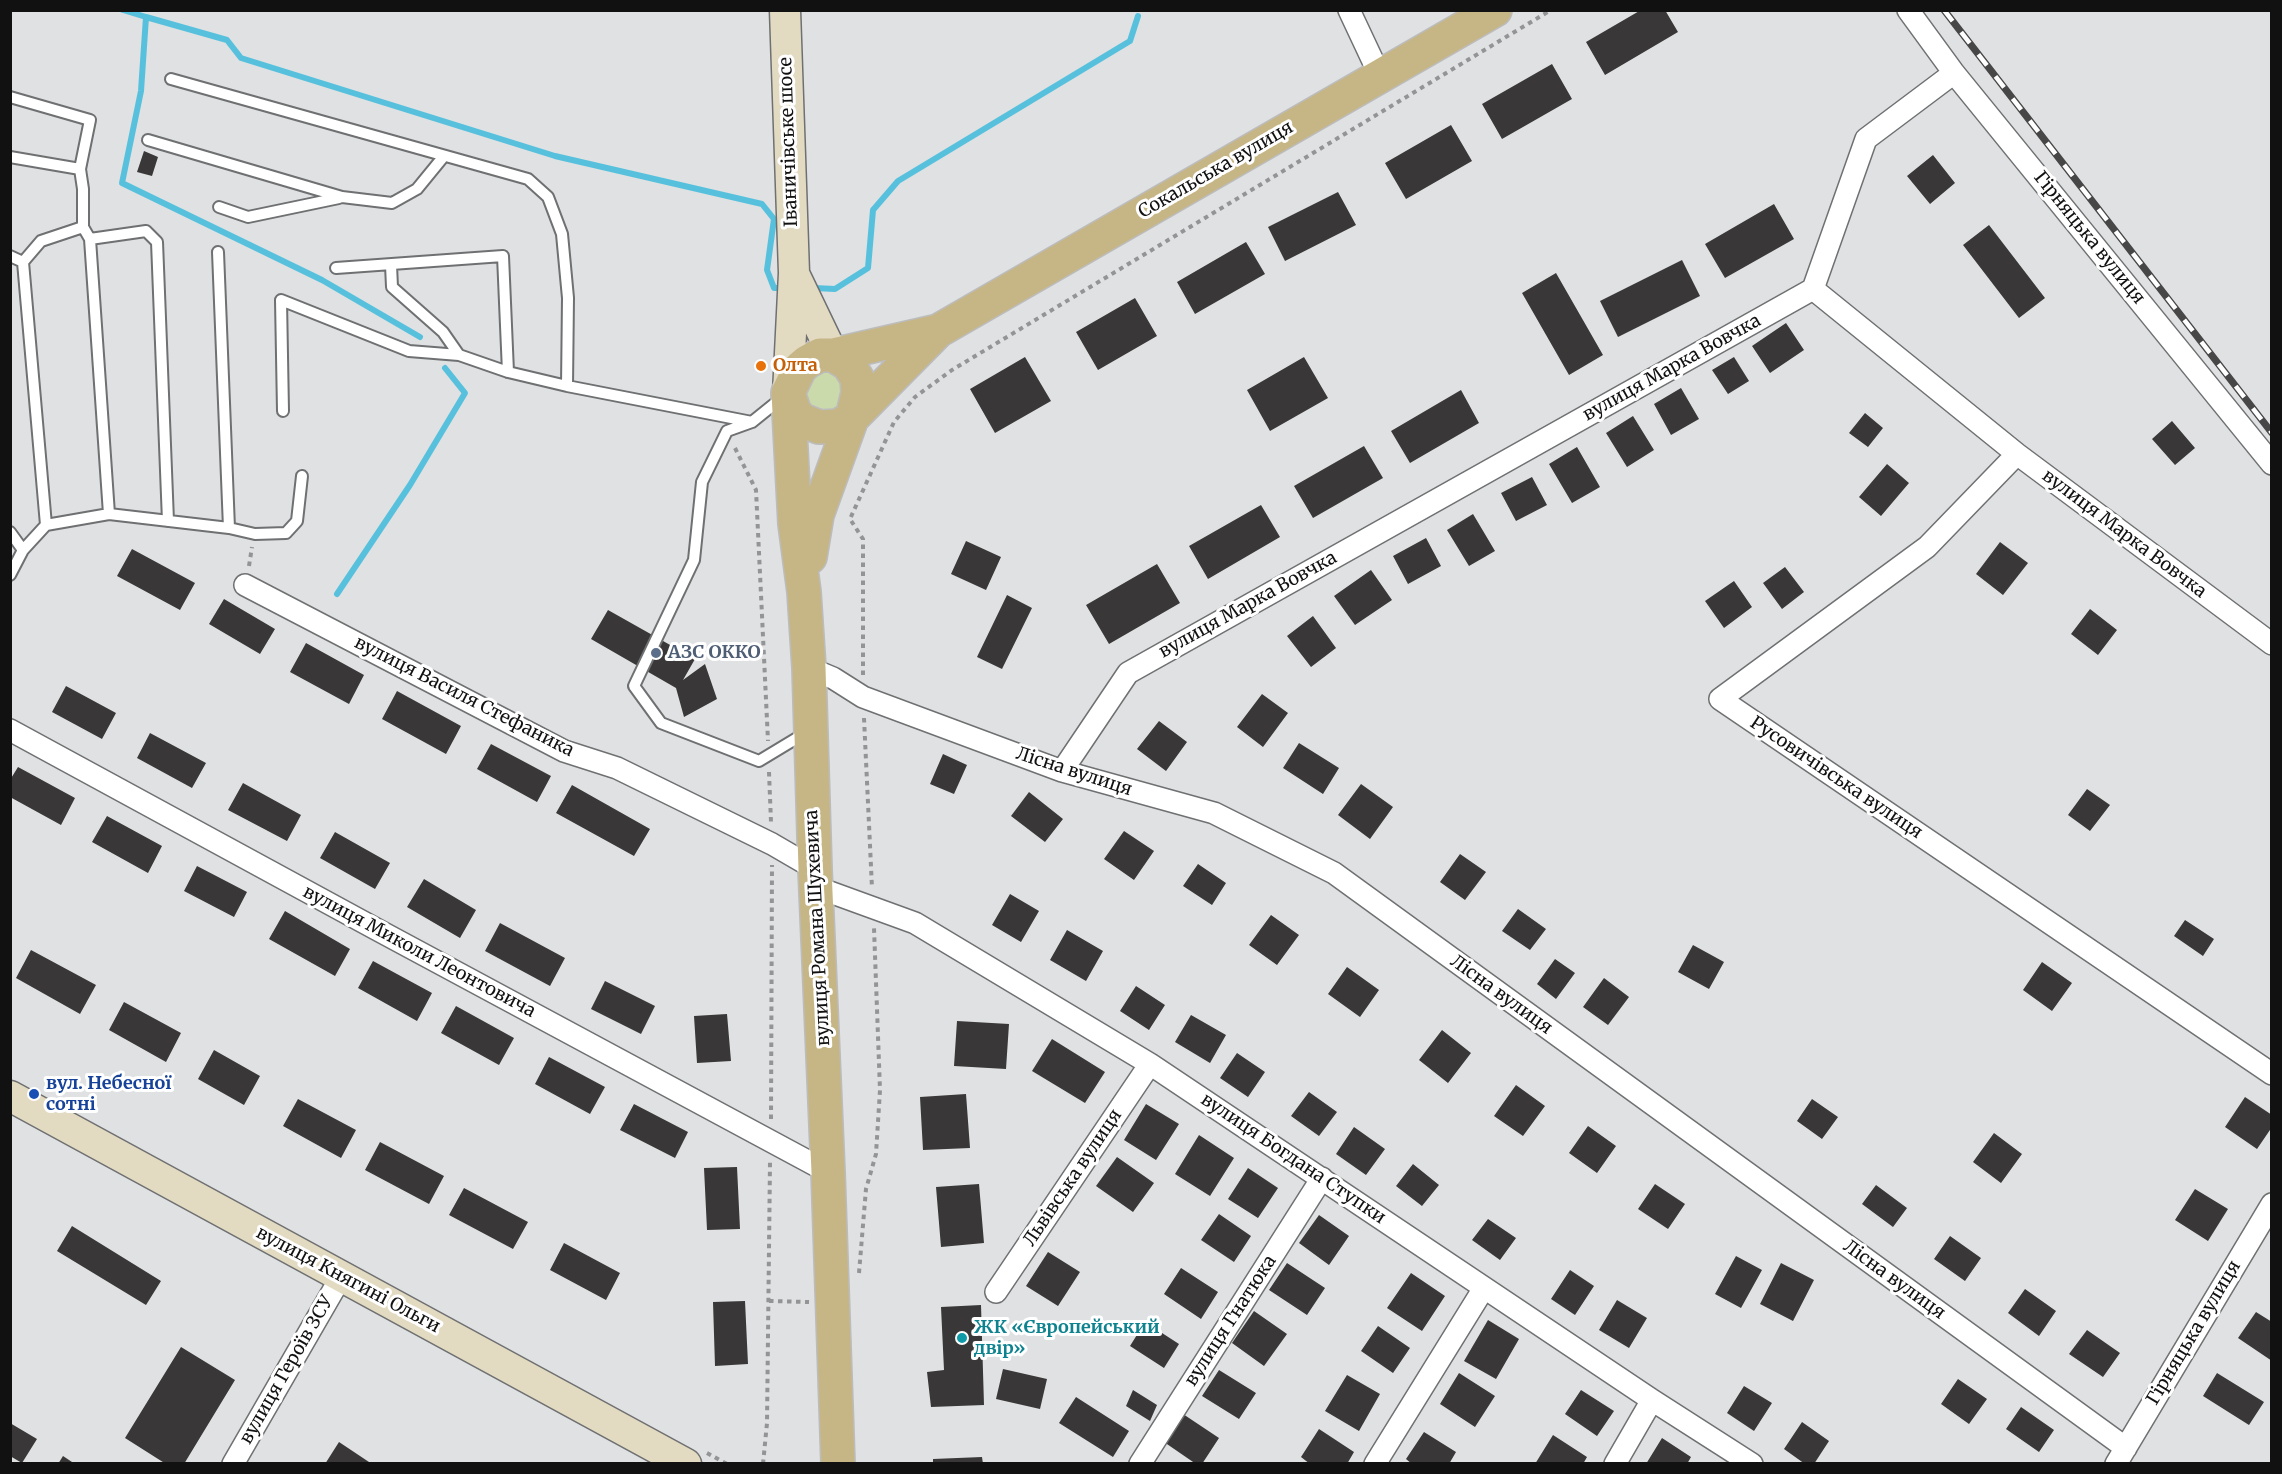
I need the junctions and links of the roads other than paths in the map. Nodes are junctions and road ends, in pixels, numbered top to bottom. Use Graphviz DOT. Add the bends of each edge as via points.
graph roads {
  1 [pos="785,10"];
  2 [pos="1349,10"];
  3 [pos="1495,10"];
  4 [pos="1908,10"];
  5 [pos="1954,73"];
  6 [pos="1380,76"];
  7 [pos="171,79"];
  8 [pos="10,97"];
  9 [pos="148,140"];
  10 [pos="444,156"];
  11 [pos="10,158"];
  12 [pos="80,169"];
  13 [pos="342,197"];
  14 [pos="219,207"];
  15 [pos="83,227"];
  16 [pos="90,239"];
  17 [pos="218,252"];
  18 [pos="10,255"];
  19 [pos="23,262"];
  20 [pos="391,265"];
  21 [pos="336,268"];
  22 [pos="794,273"];
  23 [pos="1813,289"];
  24 [pos="938,331"];
  25 [pos="459,355"];
  26 [pos="833,355"];
  27 [pos="508,372"];
  28 [pos="567,386"];
  29 [pos="788,393"];
  30 [pos="283,411"];
  31 [pos="852,418"];
  32 [pos="752,422"];
  33 [pos="2017,454"];
  34 [pos="2271,464"];
  35 [pos="302,476"];
  36 [pos="109,514"];
  37 [pos="168,521"];
  38 [pos="46,525"];
  39 [pos="229,528"];
  40 [pos="10,532"];
  41 [pos="23,550"];
  42 [pos="10,575"];
  43 [pos="245,585"];
  44 [pos="804,592"];
  45 [pos="2271,644"];
  46 [pos="809,668"];
  47 [pos="10,730"];
  48 [pos="810,730"];
  49 [pos="1062,771"];
  50 [pos="816,878"];
  51 [pos="1150,1064"];
  52 [pos="2271,1074"];
  53 [pos="10,1096"];
  54 [pos="828,1172"];
  55 [pos="1322,1178"];
  56 [pos="2271,1204"];
  57 [pos="341,1277"];
  58 [pos="1484,1288"];
  59 [pos="996,1292"];
  60 [pos="1652,1400"];
  61 [pos="2121,1456"];
  62 [pos="233,1464"];
  63 [pos="686,1464"];
  64 [pos="838,1464"];
  65 [pos="1140,1464"];
  66 [pos="1375,1464"];
  67 [pos="1615,1464"];
  68 [pos="1752,1464"];
  1 -- 22 [label="street, Іваничівське шосе"];
  2 -- 6 [label="street"];
  3 -- 6 [label="main road, Сокальська вулиця"];
  4 -- 5 [label="street, Гірняцька вулиця"];
  5 -- 23 [label="street" via="1866,138"];
  5 -- 34 [label="street, Гірняцька вулиця"];
  6 -- 24 [label="main road, Сокальська вулиця"];
  7 -- 10 [label="lane"];
  8 -- 12 [label="lane" via="90,120"];
  9 -- 13 [label="lane"];
  10 -- 13 [label="lane" via="417,189 392,203"];
  10 -- 28 [label="lane" via="528,179 548,197 562,234 568,298"];
  11 -- 12 [label="lane"];
  12 -- 15 [label="lane"];
  13 -- 14 [label="lane" via="248,217"];
  15 -- 16 [label="lane"];
  15 -- 19 [label="lane" via="41,241"];
  16 -- 36 [label="lane"];
  16 -- 37 [label="lane" via="146,231 157,242"];
  17 -- 39 [label="lane"];
  18 -- 19 [label="lane"];
  19 -- 38 [label="lane"];
  20 -- 21 [label="lane"];
  20 -- 25 [label="lane" via="392,287 443,332"];
  20 -- 27 [label="lane" via="503,256"];
  22 -- 26 [label="street"];
  22 -- 29 [label="street, Іваничівське шосе"];
  23 -- 33 [label="street, вулиця Марка Вовчка"];
  23 -- 49 [label="street, вулиця Марка Вовчка" via="1128,673"];
  24 -- 26 [label="main road"];
  24 -- 31 [label="main road"];
  25 -- 27 [label="lane"];
  25 -- 30 [label="lane" via="409,351 281,300"];
  26 -- 29 [label="main road" via="807,362 795,375"];
  26 -- 31 [label="main road" via="848,364 857,378"];
  27 -- 28 [label="lane"];
  28 -- 32 [label="lane"];
  29 -- 31 [label="main road" via="795,413 810,424 828,428"];
  29 -- 32 [label="lane"];
  29 -- 44 [label="main road, вулиця Романа Шухевича" via="795,525"];
  31 -- 44 [label="main road" via="818,515"];
  32 -- 48 [label="lane" via="727,431 702,482 694,560 634,686 661,723 759,761"];
  33 -- 45 [label="street, вулиця Марка Вовчка"];
  33 -- 52 [label="street, Русовичівська вулиця" via="1927,547 1720,699"];
  35 -- 39 [label="lane" via="297,520 286,533 255,534"];
  36 -- 37 [label="lane"];
  36 -- 38 [label="lane"];
  37 -- 39 [label="lane"];
  38 -- 41 [label="lane"];
  40 -- 41 [label="lane"];
  41 -- 42 [label="lane"];
  43 -- 50 [label="street, вулиця Василя Стефаника" via="564,751 617,768 772,844"];
  44 -- 46 [label="main road, вулиця Романа Шухевича"];
  46 -- 48 [label="main road, вулиця Романа Шухевича"];
  46 -- 49 [label="street, Лісна вулиця" via="863,697"];
  47 -- 54 [label="street, вулиця Миколи Леонтовича"];
  48 -- 50 [label="main road, вулиця Романа Шухевича"];
  49 -- 61 [label="street, Лісна вулиця" via="1214,813 1334,873"];
  50 -- 51 [label="street, вулиця Богдана Ступки" via="915,922"];
  50 -- 54 [label="main road, вулиця Романа Шухевича"];
  51 -- 55 [label="street, вулиця Богдана Ступки"];
  51 -- 59 [label="street, Львівська вулиця"];
  53 -- 57 [label="street, вулиця Княгині Ольги"];
  54 -- 64 [label="main road, вулиця Романа Шухевича"];
  55 -- 58 [label="street, вулиця Богдана Ступки"];
  55 -- 65 [label="street, вулиця Гнатюка"];
  56 -- 61 [label="street, Гірняцька вулиця"];
  57 -- 62 [label="street, вулиця Героїв ЗСУ"];
  57 -- 63 [label="street, вулиця Княгині Ольги"];
  58 -- 60 [label="street, вулиця Богдана Ступки"];
  58 -- 66 [label="street"];
  60 -- 67 [label="street"];
  60 -- 68 [label="street, вулиця Богдана Ступки"];
}
